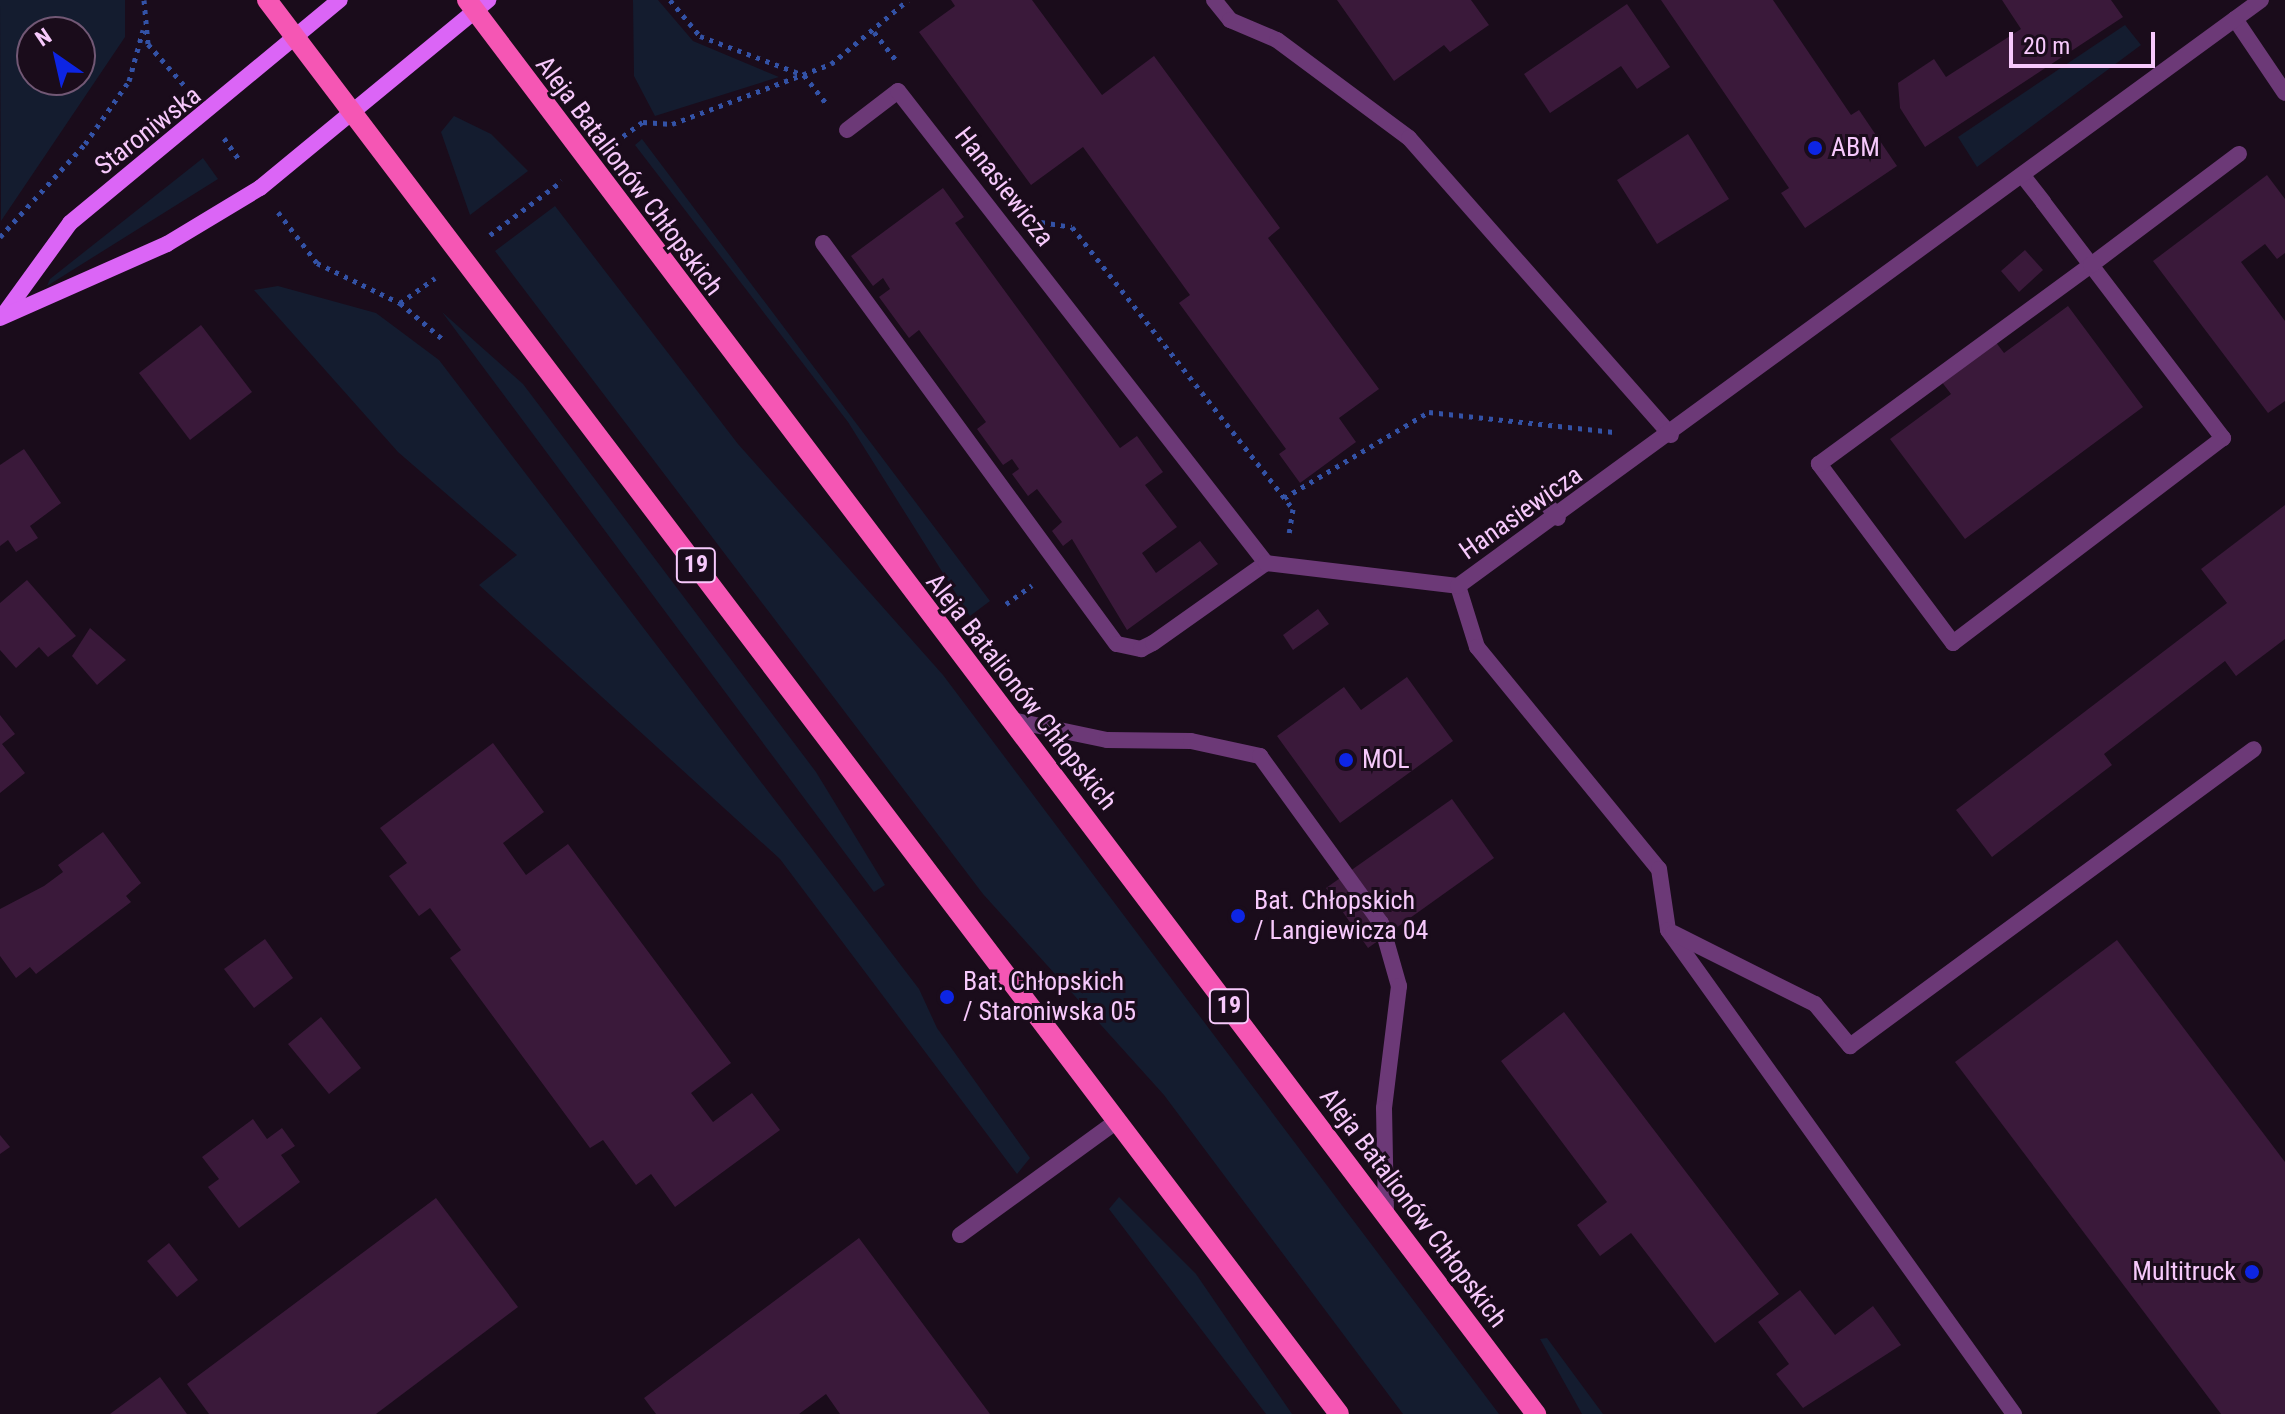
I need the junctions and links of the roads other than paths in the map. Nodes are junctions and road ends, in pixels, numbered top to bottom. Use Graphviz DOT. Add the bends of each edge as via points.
graph roads {
  1 [pos="267,0"];
  2 [pos="340,0"];
  3 [pos="1214,0"];
  4 [pos="2261,0"];
  5 [pos="477,5"];
  6 [pos="2235,19"];
  7 [pos="294,40"];
  8 [pos="2285,93"];
  9 [pos="354,115"];
  10 [pos="847,130"];
  11 [pos="2239,154"];
  12 [pos="2023,176"];
  13 [pos="823,243"];
  14 [pos="2091,265"];
  15 [pos="2,316"];
  16 [pos="1671,435"];
  17 [pos="1543,499"];
  18 [pos="1558,518"];
  19 [pos="1266,563"];
  20 [pos="1458,586"];
  21 [pos="1011,720"];
  22 [pos="2254,749"];
  23 [pos="1668,930"];
  24 [pos="1117,1121"];
  25 [pos="1386,1214"];
  26 [pos="960,1235"];
  27 [pos="1339,1414"];
  28 [pos="1536,1414"];
  29 [pos="2014,1414"];
  1 -- 7 [label="main road, 19"];
  2 -- 7 [label="street, Staroniwska"];
  3 -- 16 [label="street" via="1230,20 1277,40 1409,138"];
  4 -- 6 [label="street, Hanasiewicza"];
  5 -- 9 [label="street, Staroniwska"];
  5 -- 21 [label="main road, Aleja Batalionów Chłopskich / 19" via="585,163"];
  6 -- 8 [label="street"];
  6 -- 12 [label="street, Hanasiewicza"];
  7 -- 9 [label="main road, 19"];
  7 -- 15 [label="street, Staroniwska" via="70,223"];
  9 -- 15 [label="street, Staroniwska" via="260,188 167,244"];
  9 -- 24 [label="main road, 19"];
  10 -- 19 [label="street, Hanasiewicza" via="898,91"];
  11 -- 14 [label="street"];
  12 -- 14 [label="street"];
  12 -- 16 [label="street, Hanasiewicza"];
  13 -- 19 [label="street" via="1117,644 1141,649 1153,643"];
  14 -- 14 [label="street" via="2223,438 1953,643 1819,464"];
  16 -- 18 [label="street, Hanasiewicza"];
  17 -- 18 [label="street"];
  18 -- 20 [label="street, Hanasiewicza"];
  19 -- 20 [label="street, Hanasiewicza"];
  20 -- 23 [label="street" via="1477,647 1659,869"];
  21 -- 25 [label="main road, Aleja Batalionów Chłopskich / 19"];
  21 -- 25 [label="street" via="1107,740 1191,741 1260,756 1381,923 1399,986 1384,1108"];
  22 -- 23 [label="street" via="1850,1046 1815,1004"];
  23 -- 29 [label="street"];
  24 -- 26 [label="street"];
  24 -- 27 [label="main road, 19"];
  25 -- 28 [label="main road, Aleja Batalionów Chłopskich / 19"];
}
